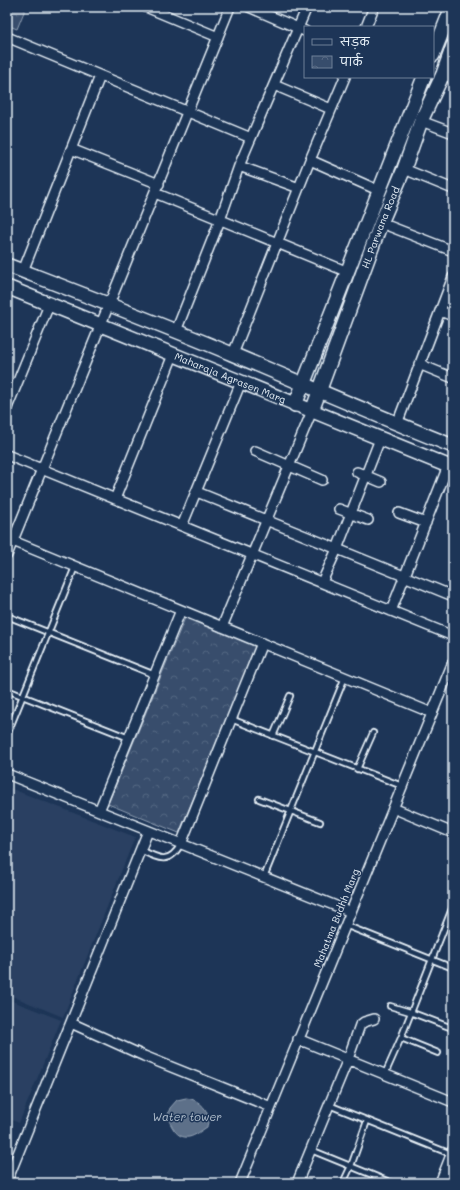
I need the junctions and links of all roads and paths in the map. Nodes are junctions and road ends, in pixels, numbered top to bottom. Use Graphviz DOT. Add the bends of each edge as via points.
graph roads {
  1 [pos="146,7"];
  2 [pos="230,7"];
  3 [pos="248,7"];
  4 [pos="307,7"];
  5 [pos="374,7"];
  6 [pos="452,7"];
  7 [pos="366,26"];
  8 [pos="302,30"];
  9 [pos="7,37"];
  10 [pos="218,37"];
  11 [pos="453,46"];
  12 [pos="434,52"];
  13 [pos="100,76"];
  14 [pos="448,76"];
  15 [pos="345,78"];
  16 [pos="420,78"];
  17 [pos="274,85"];
  18 [pos="332,109"];
  19 [pos="188,112"];
  20 [pos="421,121"];
  21 [pos="453,134"];
  22 [pos="251,138"];
  23 [pos="71,149"];
  24 [pos="310,160"];
  25 [pos="240,166"];
  26 [pos="404,168"];
  27 [pos="159,184"];
  28 [pos="299,188"];
  29 [pos="453,189"];
  30 [pos="380,191"];
  31 [pos="155,193"];
  32 [pos="220,220"];
  33 [pos="380,223"];
  34 [pos="278,243"];
  35 [pos="453,251"];
  36 [pos="7,265"];
  37 [pos="23,271"];
  38 [pos="348,272"];
  39 [pos="453,277"];
  40 [pos="7,287"];
  41 [pos="49,305"];
  42 [pos="110,305"];
  43 [pos="440,310"];
  44 [pos="453,316"];
  45 [pos="101,325"];
  46 [pos="176,331"];
  47 [pos="233,354"];
  48 [pos="173,355"];
  49 [pos="419,364"];
  50 [pos="453,378"];
  51 [pos="241,382"];
  52 [pos="304,384"];
  53 [pos="320,391"];
  54 [pos="295,405"];
  55 [pos="7,408"];
  56 [pos="312,411"];
  57 [pos="397,424"];
  58 [pos="380,439"];
  59 [pos="453,446"];
  60 [pos="255,451"];
  61 [pos="7,455"];
  62 [pos="289,466"];
  63 [pos="451,467"];
  64 [pos="42,469"];
  65 [pos="356,472"];
  66 [pos="366,476"];
  67 [pos="322,480"];
  68 [pos="381,482"];
  69 [pos="197,492"];
  70 [pos="115,498"];
  71 [pos="340,509"];
  72 [pos="351,513"];
  73 [pos="399,513"];
  74 [pos="267,520"];
  75 [pos="368,520"];
  76 [pos="426,523"];
  77 [pos="182,526"];
  78 [pos="13,541"];
  79 [pos="337,549"];
  80 [pos="252,554"];
  81 [pos="7,555"];
  82 [pos="75,567"];
  83 [pos="405,576"];
  84 [pos="322,582"];
  85 [pos="453,596"];
  86 [pos="182,610"];
  87 [pos="392,610"];
  88 [pos="7,616"];
  89 [pos="222,627"];
  90 [pos="48,633"];
  91 [pos="453,636"];
  92 [pos="262,643"];
  93 [pos="453,662"];
  94 [pos="155,675"];
  95 [pos="345,677"];
  96 [pos="7,690"];
  97 [pos="23,696"];
  98 [pos="290,696"];
  99 [pos="432,713"];
  100 [pos="231,720"];
  101 [pos="373,733"];
  102 [pos="7,735"];
  103 [pos="272,736"];
  104 [pos="129,738"];
  105 [pos="314,752"];
  106 [pos="357,769"];
  107 [pos="7,774"];
  108 [pos="402,786"];
  109 [pos="259,799"];
  110 [pos="393,808"];
  111 [pos="99,811"];
  112 [pos="291,811"];
  113 [pos="320,822"];
  114 [pos="148,831"];
  115 [pos="453,833"];
  116 [pos="181,844"];
  117 [pos="141,850"];
  118 [pos="264,877"];
  119 [pos="453,906"];
  120 [pos="351,912"];
  121 [pos="345,925"];
  122 [pos="432,959"];
  123 [pos="453,968"];
  124 [pos="390,1006"];
  125 [pos="410,1012"];
  126 [pos="374,1019"];
  127 [pos="71,1023"];
  128 [pos="452,1028"];
  129 [pos="401,1038"];
  130 [pos="298,1039"];
  131 [pos="438,1053"];
  132 [pos="348,1059"];
  133 [pos="385,1074"];
  134 [pos="453,1102"];
  135 [pos="329,1105"];
  136 [pos="271,1107"];
  137 [pos="367,1120"];
  138 [pos="310,1150"];
  139 [pos="452,1152"];
  140 [pos="351,1166"];
  141 [pos="7,1181"];
  142 [pos="240,1183"];
  143 [pos="297,1183"];
  144 [pos="343,1183"];
  145 [pos="392,1183"];
  146 [pos="440,1183"];
  1 -- 10 [label="street"];
  2 -- 10 [label="street"];
  3 -- 8 [label="street"];
  4 -- 8 [label="street"];
  5 -- 7 [label="street"];
  6 -- 12 [label="street"];
  8 -- 17 [label="street"];
  9 -- 13 [label="street"];
  10 -- 19 [label="street"];
  11 -- 14 [label="street, HL Parwana Road"];
  13 -- 19 [label="street"];
  13 -- 23 [label="street"];
  14 -- 20 [label="street, HL Parwana Road"];
  15 -- 18 [label="street"];
  16 -- 30 [label="street, HL Parwana Road"];
  17 -- 18 [label="street"];
  17 -- 22 [label="street"];
  18 -- 24 [label="street"];
  19 -- 22 [label="street"];
  19 -- 27 [label="street"];
  20 -- 21 [label="street"];
  20 -- 26 [label="street, HL Parwana Road"];
  22 -- 25 [label="street"];
  23 -- 27 [label="street"];
  23 -- 37 [label="street"];
  24 -- 28 [label="street"];
  24 -- 30 [label="street"];
  25 -- 28 [label="street"];
  25 -- 32 [label="street"];
  26 -- 29 [label="street"];
  26 -- 33 [label="street, HL Parwana Road"];
  27 -- 31 [label="street"];
  28 -- 34 [label="street"];
  30 -- 38 [label="street, HL Parwana Road"];
  31 -- 32 [label="street"];
  31 -- 42 [label="street"];
  32 -- 34 [label="street"];
  32 -- 46 [label="street"];
  33 -- 35 [label="street"];
  33 -- 53 [label="street, HL Parwana Road"];
  34 -- 38 [label="street"];
  34 -- 47 [label="street"];
  36 -- 37 [label="street"];
  37 -- 42 [label="street"];
  38 -- 52 [label="street, HL Parwana Road"];
  39 -- 43 [label="street"];
  40 -- 41 [label="street, Maharaja Agrasen Marg"];
  41 -- 45 [label="street, Maharaja Agrasen Marg"];
  41 -- 55 [label="street"];
  42 -- 45 [label="street"];
  42 -- 46 [label="street"];
  43 -- 44 [label="street"];
  43 -- 49 [label="street"];
  45 -- 48 [label="street, Maharaja Agrasen Marg"];
  45 -- 64 [label="street"];
  46 -- 47 [label="street"];
  47 -- 52 [label="street"];
  48 -- 51 [label="street, Maharaja Agrasen Marg"];
  48 -- 70 [label="street"];
  49 -- 50 [label="street"];
  49 -- 57 [label="street"];
  51 -- 54 [label="street, Maharaja Agrasen Marg"];
  51 -- 69 [label="street"];
  52 -- 53 [label="street"];
  52 -- 54 [label="street, HL Parwana Road"];
  53 -- 56 [label="street, HL Parwana Road"];
  53 -- 57 [label="street"];
  54 -- 56 [label="street, Maharaja Agrasen Marg"];
  56 -- 58 [label="street, Maharaja Agrasen Marg"];
  56 -- 62 [label="street"];
  57 -- 59 [label="street"];
  58 -- 63 [label="street, Maharaja Agrasen Marg"];
  58 -- 66 [label="street"];
  60 -- 62 [label="street"];
  61 -- 64 [label="street"];
  62 -- 67 [label="street"];
  62 -- 74 [label="street"];
  63 -- 76 [label="street"];
  64 -- 70 [label="street"];
  64 -- 78 [label="street"];
  65 -- 66 [label="street"];
  66 -- 68 [label="street"];
  66 -- 72 [label="street"];
  69 -- 74 [label="street"];
  69 -- 77 [label="street"];
  70 -- 77 [label="street"];
  71 -- 72 [label="street"];
  72 -- 75 [label="street"];
  72 -- 79 [label="street"];
  73 -- 76 [label="street"];
  74 -- 79 [label="street"];
  74 -- 80 [label="street"];
  76 -- 83 [label="street"];
  77 -- 80 [label="street"];
  78 -- 81 [label="street"];
  78 -- 82 [label="street"];
  79 -- 83 [label="street"];
  79 -- 84 [label="street"];
  80 -- 84 [label="street"];
  80 -- 89 [label="street"];
  82 -- 86 [label="street"];
  82 -- 90 [label="lane"];
  83 -- 85 [label="street"];
  83 -- 87 [label="street"];
  84 -- 87 [label="street"];
  86 -- 89 [label="street"];
  86 -- 94 [label="street"];
  87 -- 91 [label="street"];
  88 -- 90 [label="lane"];
  89 -- 92 [label="street"];
  90 -- 94 [label="lane"];
  90 -- 97 [label="lane"];
  92 -- 95 [label="street"];
  92 -- 100 [label="street"];
  93 -- 99 [label="street, Mahatma Budhh Marg"];
  94 -- 104 [label="street"];
  95 -- 99 [label="street"];
  95 -- 105 [label="lane"];
  96 -- 97 [label="lane"];
  97 -- 102 [label="lane"];
  97 -- 104 [label="lane"];
  98 -- 103 [label="lane"];
  99 -- 108 [label="street, Mahatma Budhh Marg"];
  100 -- 103 [label="lane"];
  100 -- 116 [label="street"];
  101 -- 106 [label="lane"];
  103 -- 105 [label="lane"];
  104 -- 111 [label="street"];
  105 -- 106 [label="lane"];
  105 -- 112 [label="lane"];
  106 -- 108 [label="lane"];
  107 -- 111 [label="street"];
  108 -- 110 [label="street, Mahatma Budhh Marg"];
  109 -- 112 [label="lane"];
  110 -- 115 [label="street"];
  110 -- 120 [label="street, Mahatma Budhh Marg"];
  111 -- 114 [label="street"];
  112 -- 113 [label="lane"];
  112 -- 118 [label="lane"];
  114 -- 116 [label="street"];
  114 -- 117 [label="street"];
  116 -- 117 [label="lane" via="174,855 165,859"];
  116 -- 118 [label="street"];
  117 -- 127 [label="street"];
  118 -- 120 [label="street"];
  119 -- 122 [label="lane"];
  120 -- 121 [label="street, Mahatma Budhh Marg"];
  121 -- 122 [label="lane"];
  121 -- 130 [label="street, Mahatma Budhh Marg"];
  122 -- 123 [label="lane"];
  122 -- 125 [label="lane"];
  124 -- 125 [label="lane"];
  125 -- 128 [label="lane"];
  125 -- 129 [label="lane"];
  126 -- 132 [label="street" via="360,1025"];
  127 -- 136 [label="street" via="144,1056"];
  127 -- 141 [label="street"];
  129 -- 131 [label="lane"];
  129 -- 133 [label="lane"];
  130 -- 132 [label="street"];
  130 -- 136 [label="street, Mahatma Budhh Marg"];
  132 -- 133 [label="street"];
  132 -- 135 [label="street"];
  133 -- 134 [label="street"];
  135 -- 137 [label="lane"];
  135 -- 138 [label="street"];
  136 -- 142 [label="street, Mahatma Budhh Marg"];
  137 -- 139 [label="lane"];
  137 -- 140 [label="lane"];
  138 -- 140 [label="lane"];
  138 -- 143 [label="street"];
  139 -- 146 [label="street"];
  140 -- 144 [label="lane"];
  140 -- 145 [label="lane"];
}
